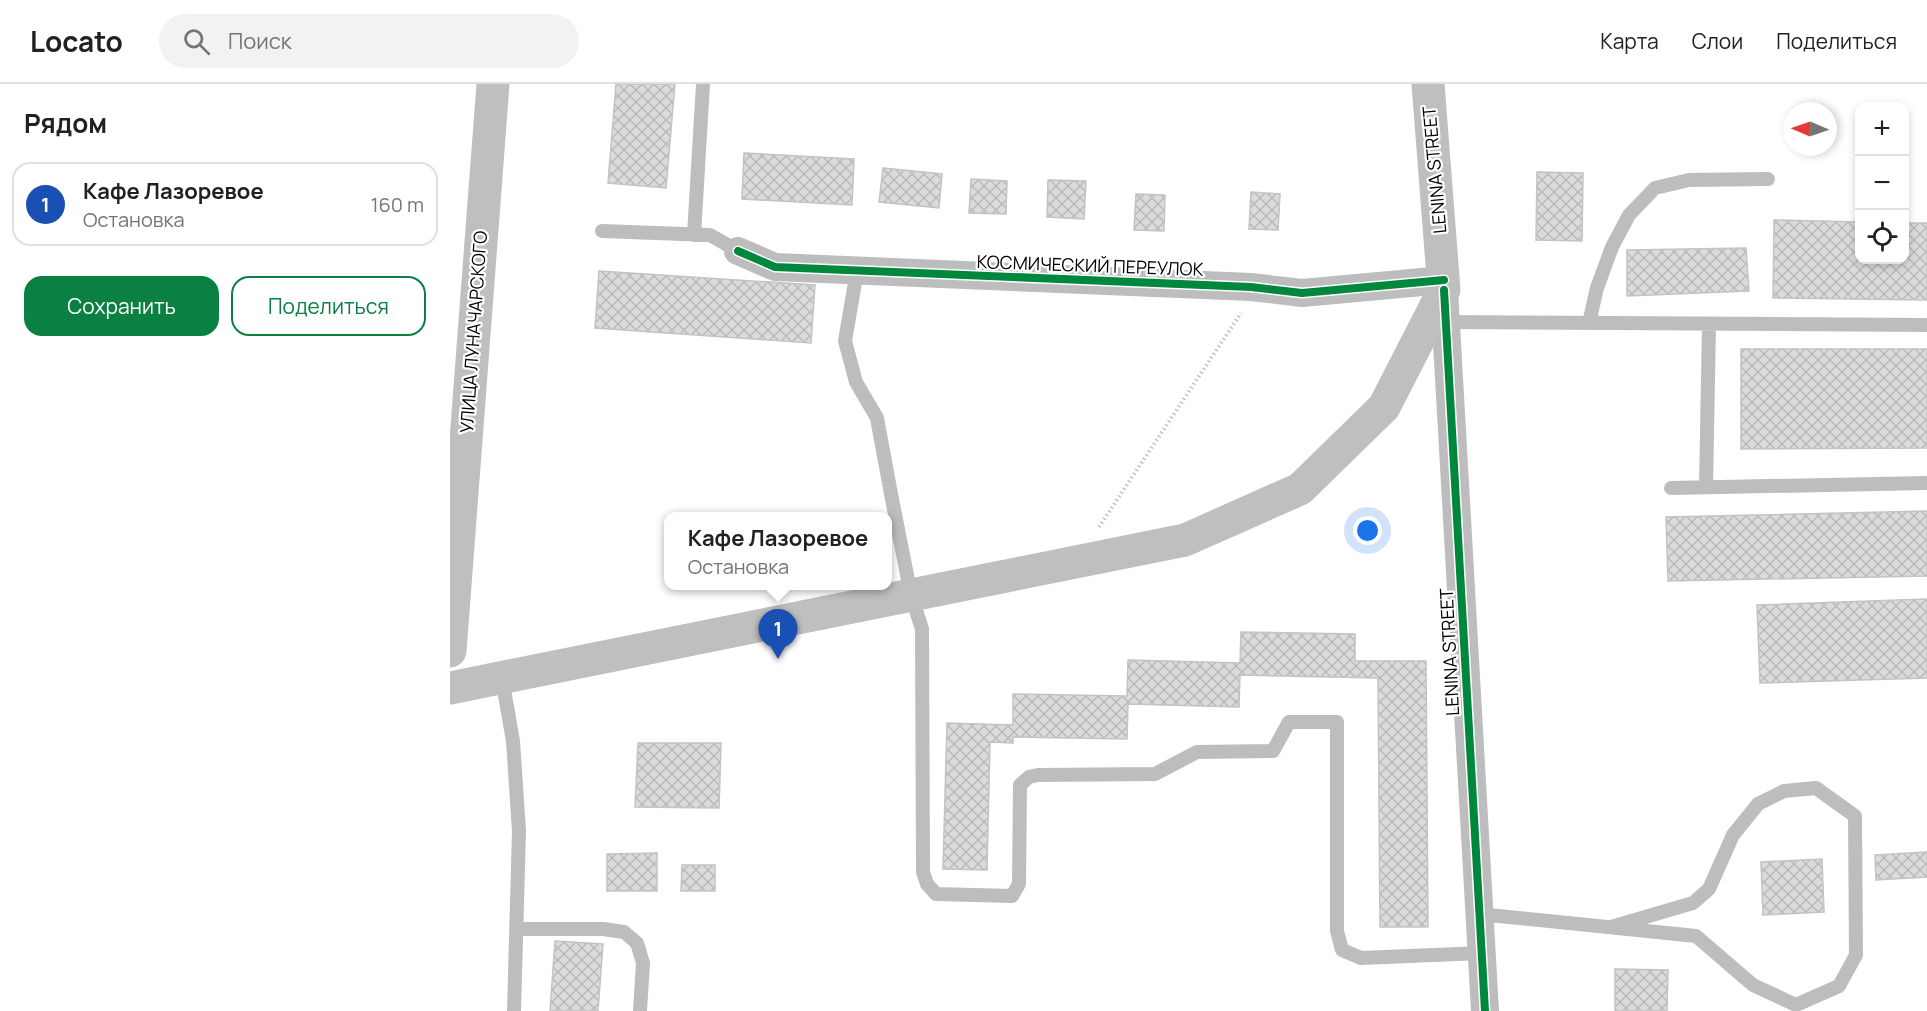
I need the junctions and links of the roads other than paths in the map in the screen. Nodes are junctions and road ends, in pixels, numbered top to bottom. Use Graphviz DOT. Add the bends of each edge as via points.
graph roads {
  1 [pos="493,84"];
  2 [pos="703,84"];
  3 [pos="1428,84"];
  4 [pos="1768,179"];
  5 [pos="602,231"];
  6 [pos="694,235"];
  7 [pos="738,251"];
  8 [pos="857,271"];
  9 [pos="1444,285"];
  10 [pos="1446,322"];
  11 [pos="1589,323"];
  12 [pos="1708,324"];
  13 [pos="1927,325"];
  14 [pos="1927,483"];
  15 [pos="1706,487"];
  16 [pos="1671,488"];
  17 [pos="911,595"];
  18 [pos="450,651"];
  19 [pos="502,678"];
  20 [pos="450,688"];
  21 [pos="1479,914"];
  22 [pos="1611,927"];
  23 [pos="516,928"];
  24 [pos="1482,953"];
  25 [pos="514,1011"];
  26 [pos="640,1011"];
  27 [pos="1485,1011"];
  1 -- 18 [label="main road, УЛИЦА ЛУНАЧАРСКОГО"];
  2 -- 6 [label="lane"];
  3 -- 9 [label="main road, LENINA STREET"];
  4 -- 11 [label="lane" via="1689,180 1655,188 1629,215 1612,247"];
  5 -- 6 [label="lane"];
  6 -- 7 [label="lane" via="710,236"];
  7 -- 8 [label="street, КОСМИЧЕСКИЙ ПЕРЕУЛОК" via="775,267"];
  8 -- 9 [label="street, КОСМИЧЕСКИЙ ПЕРЕУЛОК" via="1257,287 1302,293"];
  8 -- 17 [label="lane" via="845,341 856,382 877,418"];
  9 -- 10 [label="street, LENINA STREET"];
  9 -- 17 [label="main road" via="1384,407 1300,489 1185,540"];
  10 -- 11 [label="lane"];
  10 -- 21 [label="street, LENINA STREET"];
  11 -- 12 [label="lane"];
  12 -- 13 [label="lane"];
  12 -- 15 [label="lane"];
  14 -- 15 [label="lane"];
  15 -- 16 [label="lane"];
  17 -- 19 [label="main road"];
  17 -- 24 [label="lane" via="922,629 923,872 936,894 1012,896 1019,884 1020,785 1029,777 1155,774 1197,752 1273,751 1289,722 1337,722 1338,931 1342,950 1361,958"];
  19 -- 20 [label="main road"];
  19 -- 23 [label="lane" via="513,741 519,831"];
  21 -- 22 [label="lane"];
  21 -- 24 [label="street, LENINA STREET"];
  22 -- 22 [label="lane" via="1696,936 1753,985 1796,1005 1839,986 1856,955 1855,816 1816,788 1784,791 1758,804 1733,835 1709,889 1693,903"];
  23 -- 25 [label="lane"];
  23 -- 26 [label="lane" via="624,932 637,943 644,963"];
  24 -- 27 [label="street, LENINA STREET"];
}
